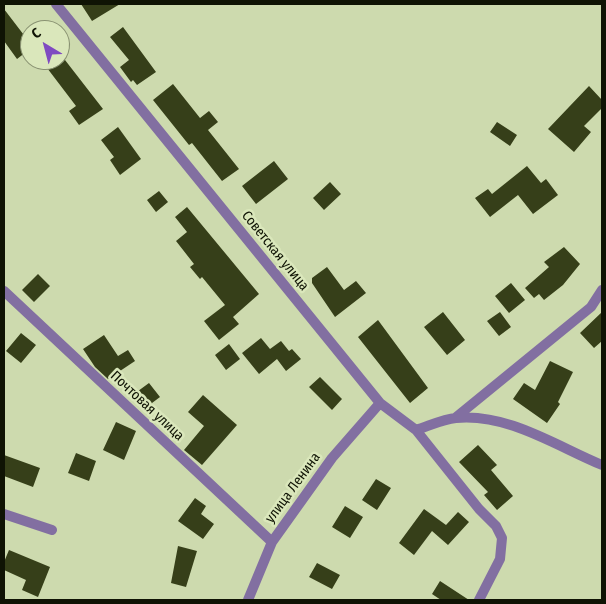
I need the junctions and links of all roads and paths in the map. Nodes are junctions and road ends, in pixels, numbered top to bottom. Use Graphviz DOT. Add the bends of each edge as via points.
graph roads {
  1 [pos="56,4"];
  2 [pos="602,290"];
  3 [pos="4,291"];
  4 [pos="380,403"];
  5 [pos="455,418"];
  6 [pos="416,430"];
  7 [pos="602,464"];
  8 [pos="4,514"];
  9 [pos="52,530"];
  10 [pos="272,542"];
  11 [pos="248,600"];
  12 [pos="480,600"];
  1 -- 4 [label="street, Советская улица"];
  2 -- 5 [label="street" via="591,307"];
  3 -- 10 [label="street, Почтовая улица"];
  4 -- 6 [label="street, Советская улица"];
  4 -- 10 [label="street, улица Ленина" via="332,458"];
  5 -- 6 [label="street"];
  5 -- 7 [label="street" via="482,417 535,434"];
  6 -- 12 [label="street, Советская улица" via="496,526 502,538 500,559"];
  8 -- 9 [label="street"];
  10 -- 11 [label="street, улица Ленина"];
}
